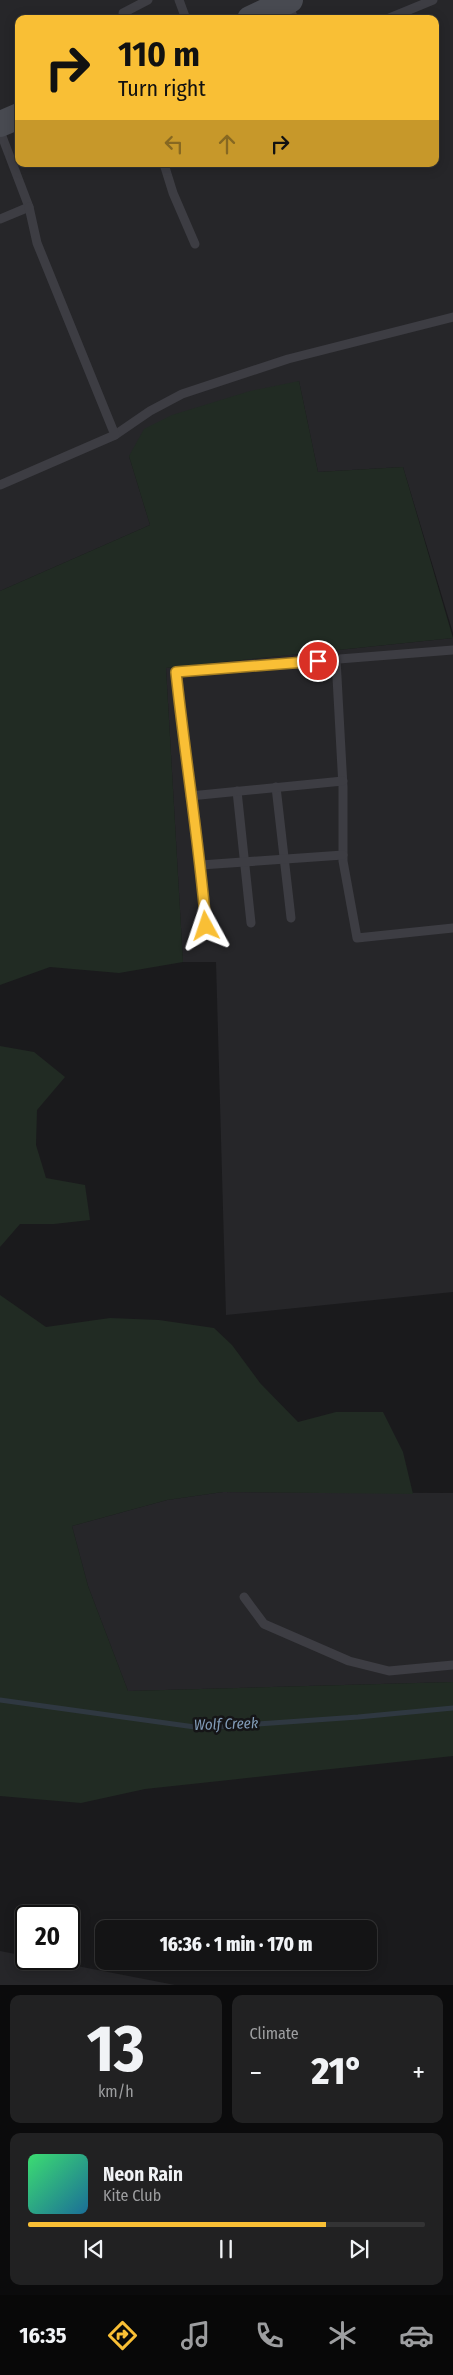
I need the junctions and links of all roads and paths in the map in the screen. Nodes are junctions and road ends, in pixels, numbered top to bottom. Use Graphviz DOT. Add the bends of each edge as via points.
graph roads {
  1 [pos="148,0"];
  2 [pos="180,0"];
  3 [pos="433,0"];
  4 [pos="290,7"];
  5 [pos="122,13"];
  6 [pos="185,15"];
  7 [pos="263,15"];
  8 [pos="397,15"];
  9 [pos="15,118"];
  10 [pos="0,124"];
  11 [pos="0,131"];
  12 [pos="165,167"];
  13 [pos="29,207"];
  14 [pos="0,219"];
  15 [pos="195,244"];
  16 [pos="453,317"];
  17 [pos="115,435"];
  18 [pos="0,485"];
  19 [pos="453,650"];
  20 [pos="336,659"];
  21 [pos="343,781"];
  22 [pos="276,787"];
  23 [pos="237,791"];
  24 [pos="190,796"];
  25 [pos="343,855"];
  26 [pos="285,859"];
  27 [pos="243,862"];
  28 [pos="201,865"];
  29 [pos="291,918"];
  30 [pos="251,922"];
  31 [pos="206,926"];
  32 [pos="453,928"];
  33 [pos="244,1597"];
  34 [pos="453,1665"];
  1 -- 5 [label="lane"];
  2 -- 6 [label="lane"];
  3 -- 8 [label="lane"];
  4 -- 7 [label="main road"];
  9 -- 10 [label="main road"];
  11 -- 13 [label="lane"];
  12 -- 15 [label="lane"];
  13 -- 14 [label="lane"];
  13 -- 17 [label="lane" via="37,243"];
  16 -- 17 [label="lane" via="288,359 182,394 150,410"];
  17 -- 18 [label="lane"];
  19 -- 20 [label="lane"];
  20 -- 21 [label="lane"];
  20 -- 24 [label="lane" via="176,672"];
  21 -- 22 [label="lane"];
  21 -- 25 [label="lane"];
  22 -- 23 [label="lane"];
  22 -- 26 [label="lane"];
  23 -- 24 [label="lane"];
  23 -- 27 [label="lane"];
  24 -- 28 [label="lane"];
  25 -- 26 [label="lane"];
  25 -- 32 [label="lane" via="357,938"];
  26 -- 27 [label="lane"];
  26 -- 29 [label="lane"];
  27 -- 28 [label="lane"];
  27 -- 30 [label="lane"];
  28 -- 31 [label="lane"];
  33 -- 34 [label="lane" via="264,1624 349,1661 389,1671"];
}
